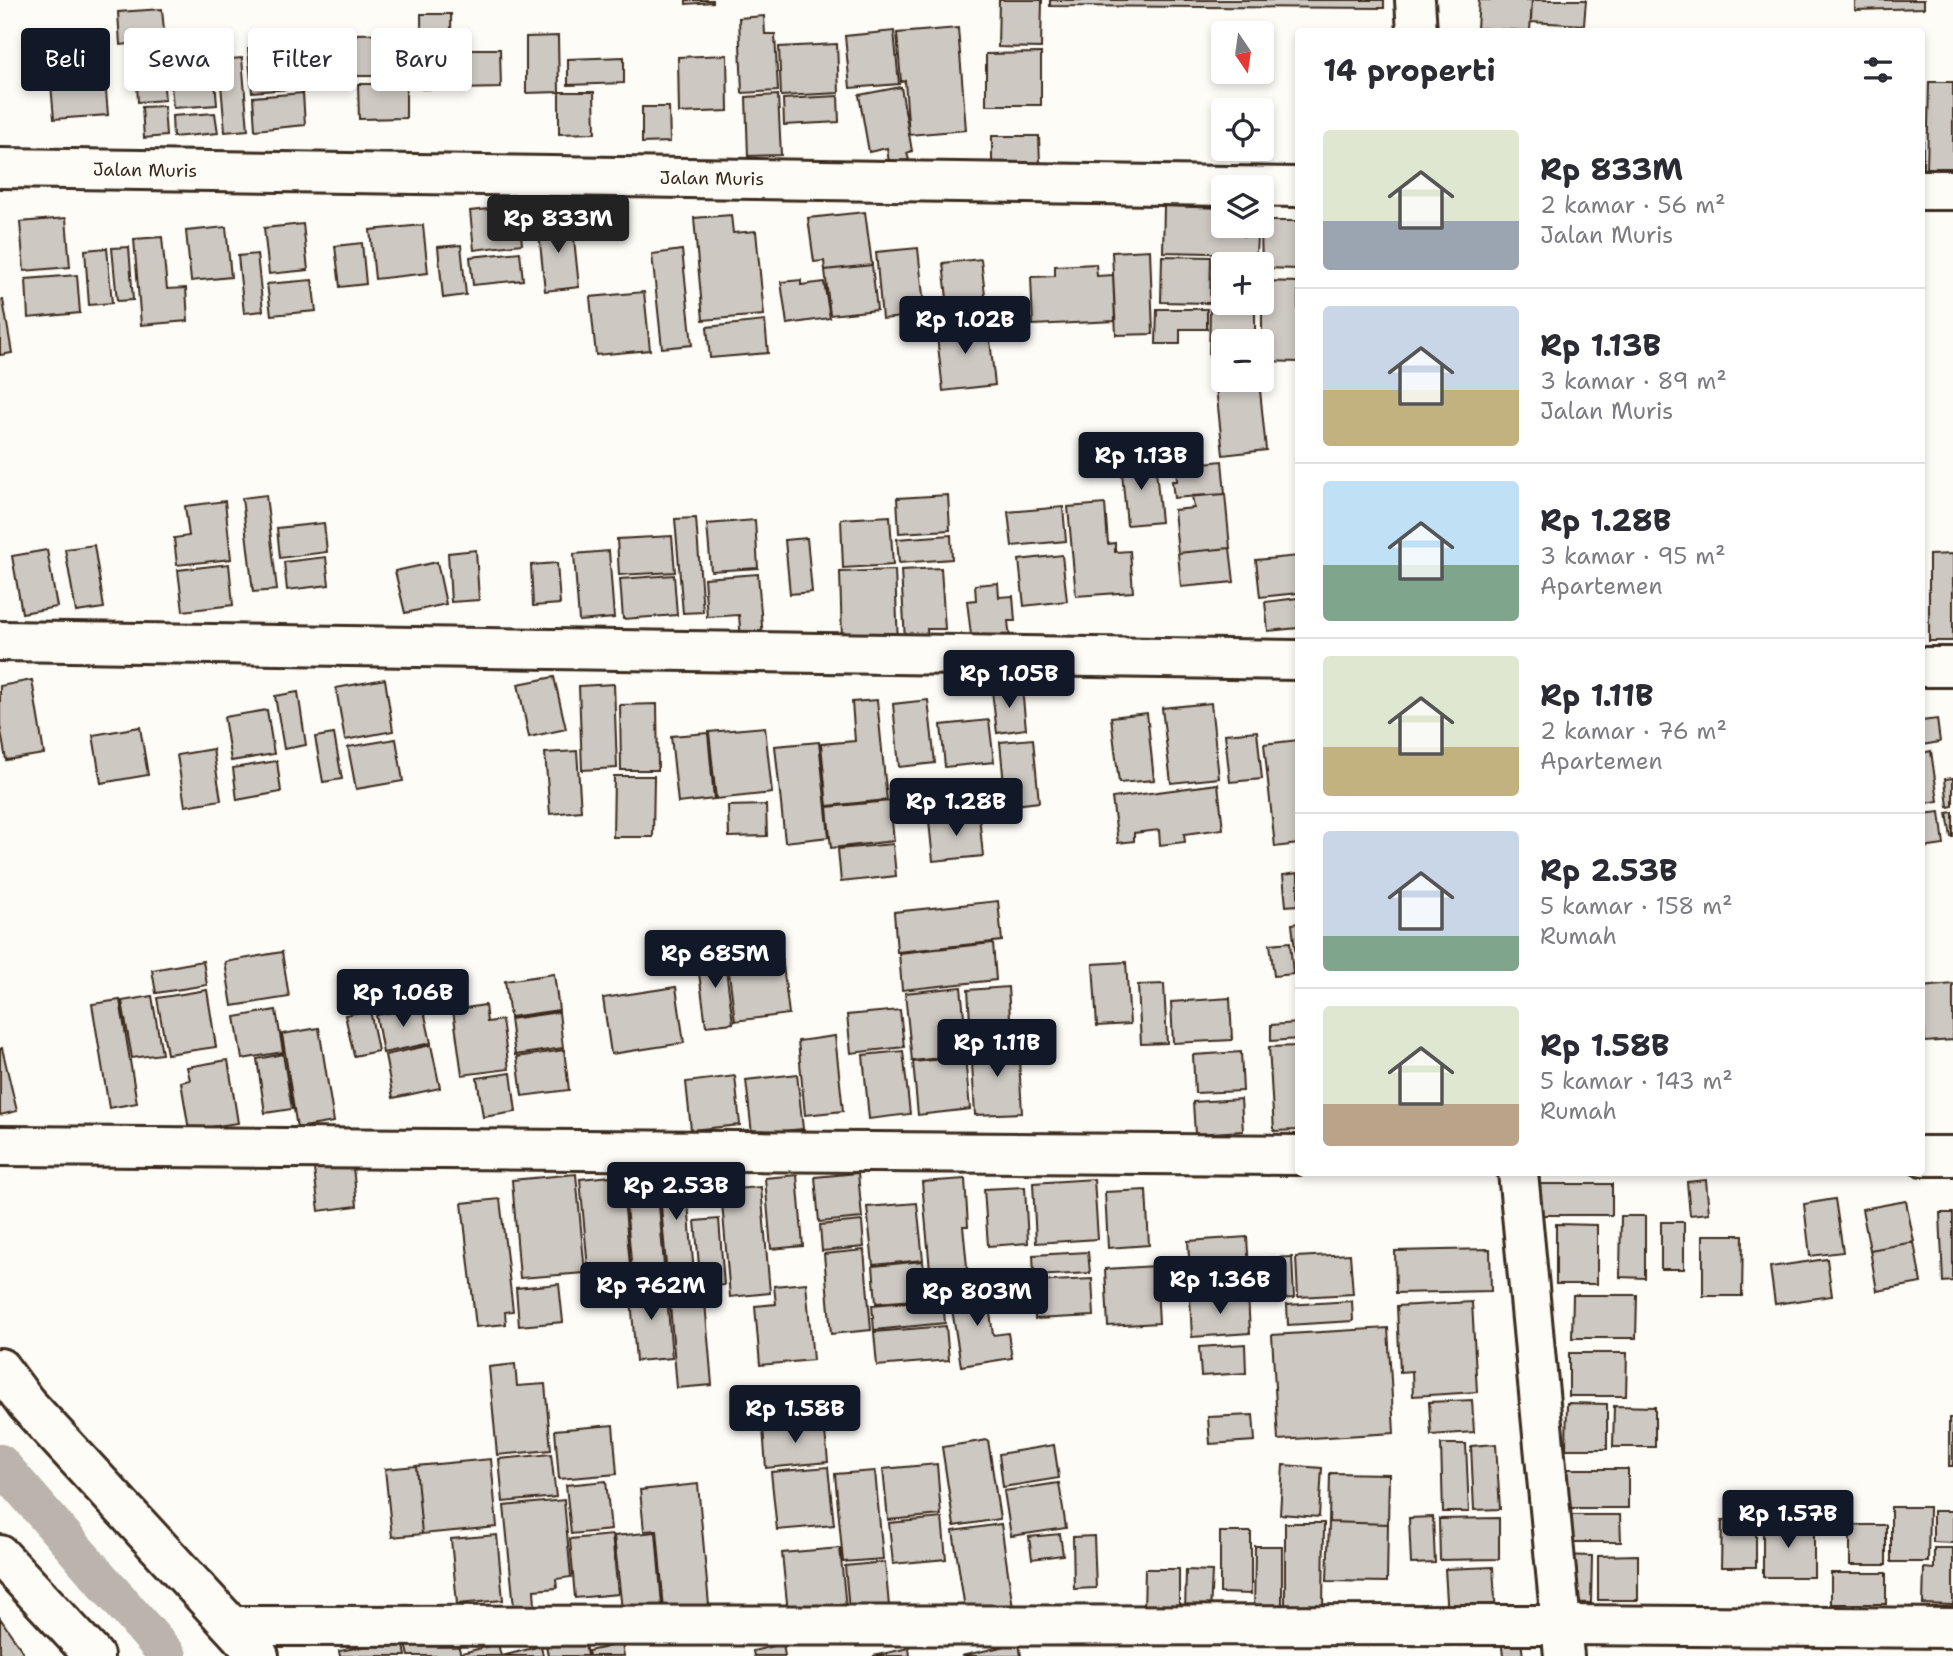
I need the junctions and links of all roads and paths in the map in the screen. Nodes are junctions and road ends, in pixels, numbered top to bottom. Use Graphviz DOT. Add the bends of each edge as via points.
graph roads {
  1 [pos="1415,0"];
  2 [pos="1417,28"];
  3 [pos="0,168"];
  4 [pos="1295,187"];
  5 [pos="1925,190"];
  6 [pos="1953,190"];
  7 [pos="0,642"];
  8 [pos="1295,660"];
  9 [pos="1925,667"];
  10 [pos="1953,667"];
  11 [pos="0,1146"];
  12 [pos="1295,1155"];
  13 [pos="1925,1156"];
  14 [pos="1953,1156"];
  15 [pos="1518,1176"];
  16 [pos="0,1368"];
  17 [pos="0,1555"];
  18 [pos="232,1626"];
  19 [pos="1953,1628"];
  20 [pos="1562,1640"];
  21 [pos="94,1656"];
  22 [pos="259,1656"];
  1 -- 2 [label="street"];
  3 -- 4 [label="street, Jalan Muris"];
  5 -- 6 [label="street"];
  7 -- 8 [label="street"];
  9 -- 10 [label="street"];
  11 -- 12 [label="street"];
  13 -- 14 [label="street"];
  15 -- 20 [label="street"];
  16 -- 18 [label="street" via="26,1403"];
  17 -- 21 [label="street"];
  18 -- 20 [label="street"];
  18 -- 22 [label="street"];
  19 -- 20 [label="street"];
}
